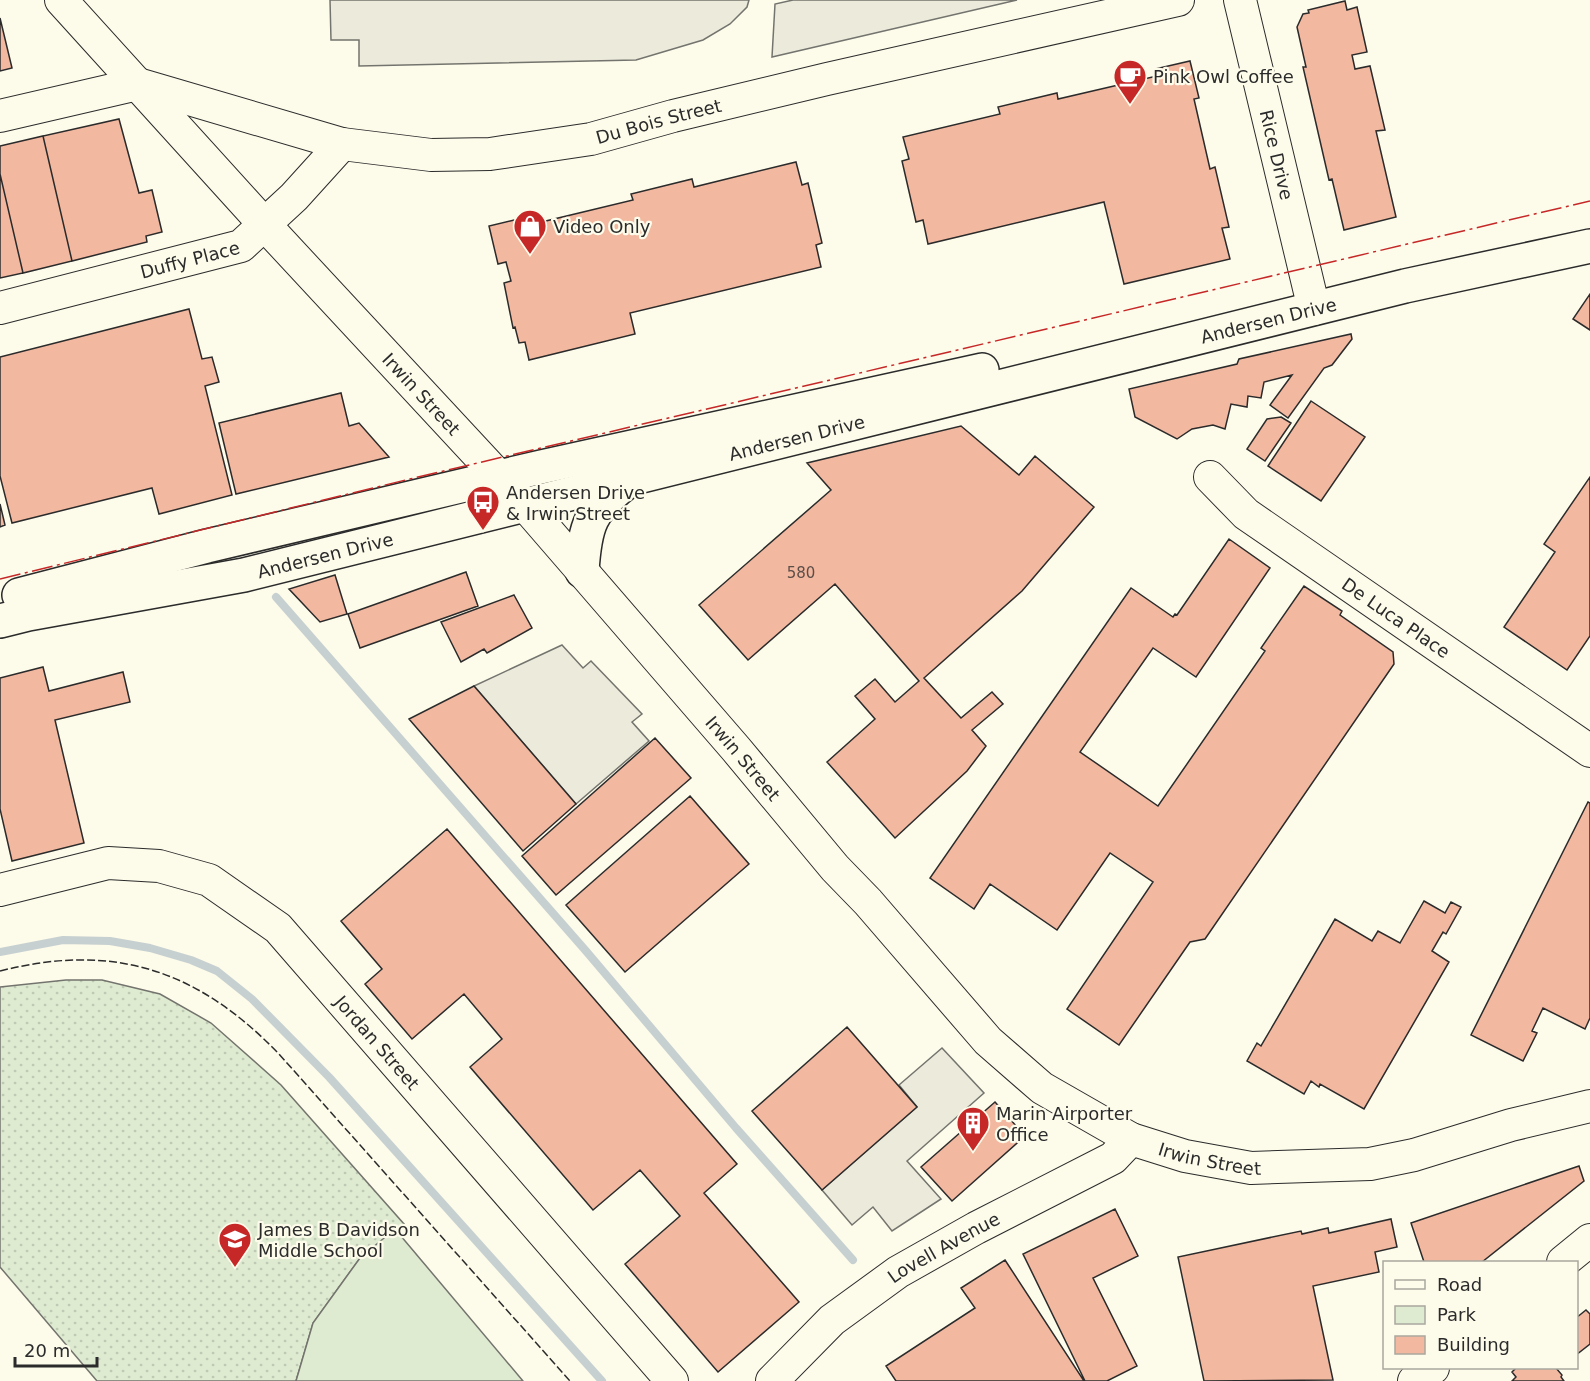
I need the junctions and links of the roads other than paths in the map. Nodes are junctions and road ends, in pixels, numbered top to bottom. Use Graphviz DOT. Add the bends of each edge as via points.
graph roads {
  1 [pos="61,0"];
  2 [pos="1178,0"];
  3 [pos="1240,0"];
  4 [pos="138,84"];
  5 [pos="0,116"];
  6 [pos="342,144"];
  7 [pos="266,225"];
  8 [pos="1590,226"];
  9 [pos="1590,246"];
  10 [pos="1312,300"];
  11 [pos="0,308"];
  12 [pos="499,477"];
  13 [pos="1209,477"];
  14 [pos="630,479"];
  15 [pos="525,505"];
  16 [pos="582,571"];
  17 [pos="0,600"];
  18 [pos="0,621"];
  19 [pos="1590,751"];
  20 [pos="0,890"];
  21 [pos="1590,1106"];
  22 [pos="1131,1139"];
  23 [pos="1590,1240"];
  24 [pos="1565,1261"];
  25 [pos="1432,1369"];
  26 [pos="672,1381"];
  27 [pos="772,1381"];
  28 [pos="1414,1381"];
  1 -- 4 [label="street, Irwin Street"];
  2 -- 6 [label="street, Du Bois Street" via="816,81 591,138 490,154 431,155"];
  3 -- 10 [label="street, Rice Drive"];
  4 -- 5 [label="street"];
  4 -- 6 [label="street, Du Bois Street"];
  4 -- 7 [label="street, Irwin Street"];
  6 -- 7 [label="street, Duffy Place"];
  7 -- 11 [label="street, Duffy Place" via="241,246"];
  7 -- 12 [label="street, Irwin Street"];
  8 -- 10 [label="main road, Andersen Drive" via="1418,264"];
  9 -- 10 [label="main road, Andersen Drive" via="1405,286"];
  10 -- 12 [label="main road, Andersen Drive" via="943,377"];
  10 -- 14 [label="main road, Andersen Drive"];
  12 -- 15 [label="street, Irwin Street"];
  12 -- 17 [label="main road, Andersen Drive"];
  13 -- 19 [label="street, De Luca Place" via="1246,514"];
  14 -- 15 [label="main road, Andersen Drive"];
  14 -- 16 [label="main road" via="606,498 591,518 584,537"];
  15 -- 16 [label="street, Irwin Street"];
  15 -- 18 [label="main road, Andersen Drive" via="244,575"];
  16 -- 22 [label="street, Irwin Street" via="988,1041 1042,1088"];
  20 -- 26 [label="street, Jordan Street" via="108,863 159,866 209,880 278,928"];
  21 -- 22 [label="street, Irwin Street" via="1370,1164 1251,1168"];
  22 -- 27 [label="street, Lovell Avenue" via="1113,1158 898,1272 832,1320"];
  23 -- 24 [label="street"];
  25 -- 28 [label="street"];
}
